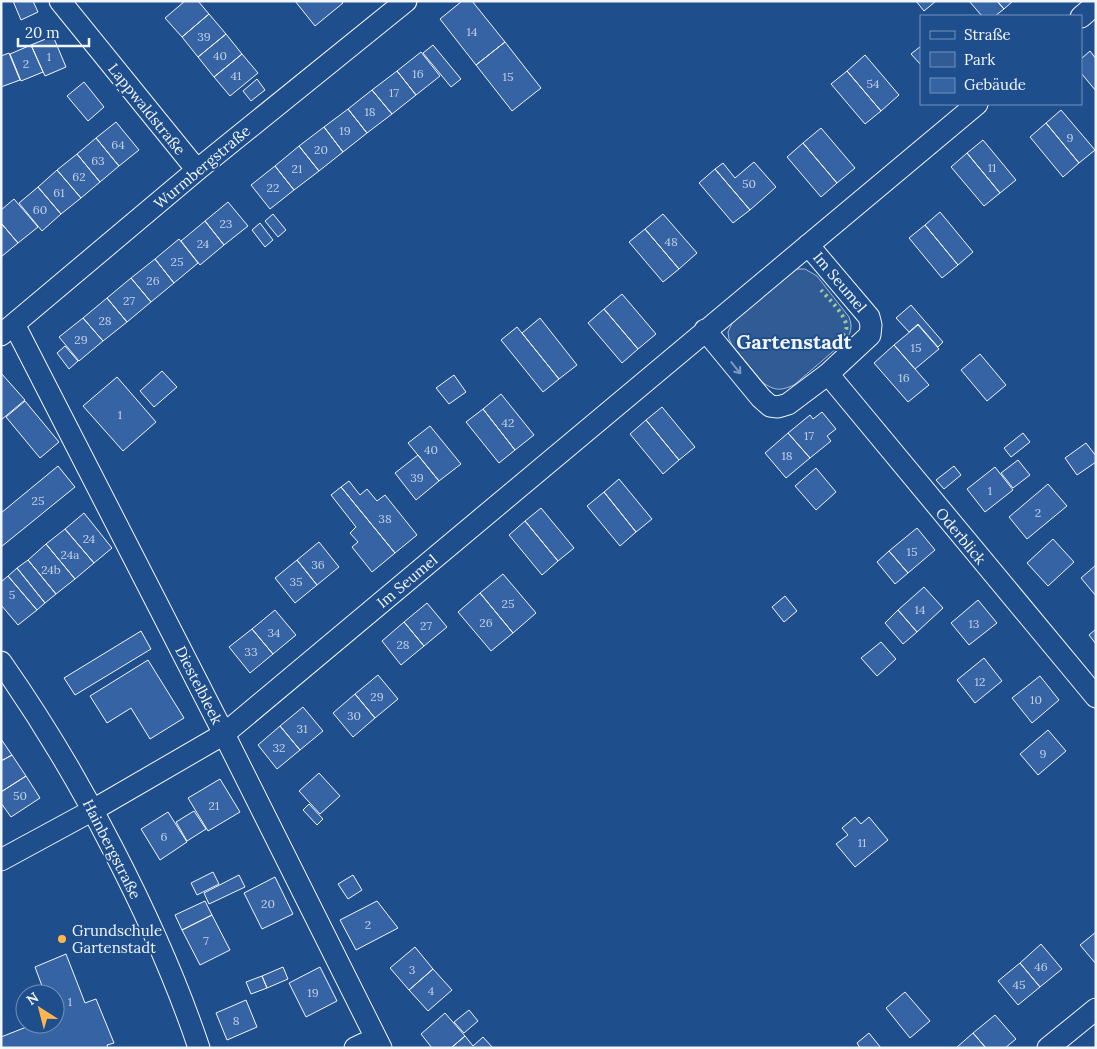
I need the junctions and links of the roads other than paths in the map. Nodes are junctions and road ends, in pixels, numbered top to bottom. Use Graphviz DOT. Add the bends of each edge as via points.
graph roads {
  1 [pos="60,1"];
  2 [pos="406,1"];
  3 [pos="1096,4"];
  4 [pos="383,8"];
  5 [pos="1082,16"];
  6 [pos="976,105"];
  7 [pos="197,170"];
  8 [pos="808,244"];
  9 [pos="8,330"];
  10 [pos="705,330"];
  11 [pos="828,374"];
  12 [pos="1,662"];
  13 [pos="1096,697"];
  14 [pos="224,734"];
  15 [pos="93,810"];
  16 [pos="1,860"];
  17 [pos="1096,1008"];
  18 [pos="378,1043"];
  19 [pos="199,1048"];
  20 [pos="355,1048"];
  21 [pos="1048,1048"];
  1 -- 7 [label="street, Lappwaldstraße"];
  2 -- 4 [label="street, Wurmbergstraße"];
  3 -- 5 [label="street"];
  4 -- 7 [label="street, Wurmbergstraße"];
  6 -- 8 [label="street, Im Seumel"];
  7 -- 9 [label="street, Wurmbergstraße"];
  8 -- 10 [label="street, Im Seumel"];
  8 -- 11 [label="street, Im Seumel" via="869,317 871,325 870,335"];
  9 -- 14 [label="street, Diestelbleek"];
  10 -- 11 [label="street, Im Seumel, one-way" via="770,406 788,404"];
  10 -- 14 [label="street, Im Seumel"];
  11 -- 13 [label="street, Oderblick"];
  12 -- 15 [label="street, Hainbergstraße"];
  14 -- 15 [label="street, Im Seumel"];
  14 -- 18 [label="street, Diestelbleek"];
  15 -- 16 [label="street, Im Seumel"];
  15 -- 19 [label="street, Hainbergstraße" via="148,920"];
  17 -- 21 [label="street"];
  18 -- 20 [label="street"];
}
